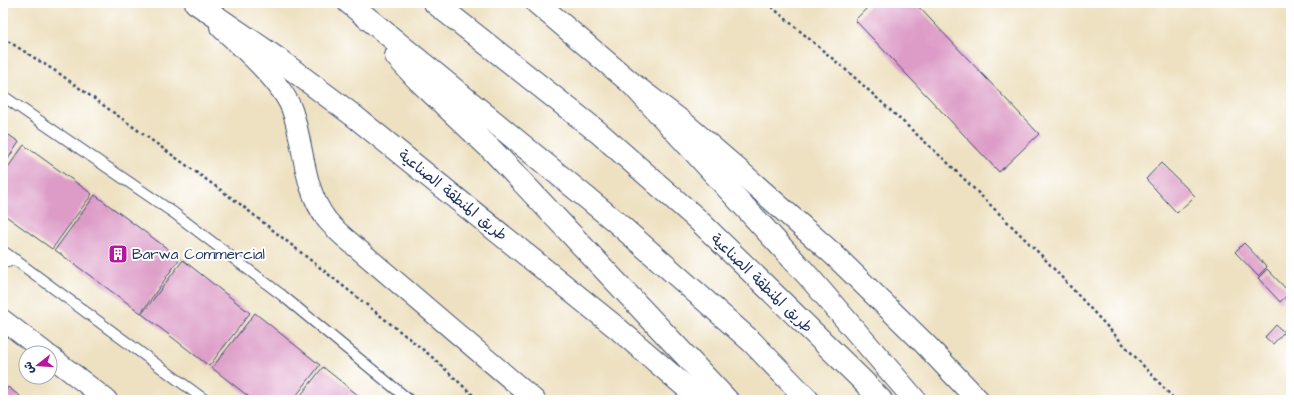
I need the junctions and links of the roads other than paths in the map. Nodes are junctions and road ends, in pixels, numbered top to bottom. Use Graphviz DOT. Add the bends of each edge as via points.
graph roads {
  1 [pos="196,3"];
  2 [pos="435,3"];
  3 [pos="537,3"];
  4 [pos="350,4"];
  5 [pos="631,83"];
  6 [pos="3,96"];
  7 [pos="3,252"];
  8 [pos="16,260"];
  9 [pos="3,263"];
  10 [pos="3,320"];
  11 [pos="36,345"];
  12 [pos="58,362"];
  13 [pos="107,400"];
  14 [pos="205,400"];
  15 [pos="409,400"];
  16 [pos="535,400"];
  17 [pos="701,400"];
  18 [pos="727,400"];
  19 [pos="808,400"];
  20 [pos="880,400"];
  21 [pos="915,400"];
  22 [pos="978,400"];
  1 -- 16 [label="street, طريق المنطقة الصناعية" via="266,72 282,92 292,109 313,197 327,220"];
  1 -- 17 [label="main road, طريق المنطقة الصناعية" via="278,59 354,116 617,328"];
  2 -- 20 [label="main road, طريق المنطقة الصناعية" via="598,132 696,218"];
  3 -- 5 [label="main road"];
  4 -- 18 [label="main road" via="418,80 494,152"];
  4 -- 19 [label="main road" via="616,221 752,342"];
  5 -- 21 [label="main road" via="809,277"];
  5 -- 22 [label="main road" via="691,128 833,254"];
  6 -- 15 [label="lane" via="174,213 283,296"];
  7 -- 8 [label="lane"];
  8 -- 9 [label="lane"];
  8 -- 14 [label="lane"];
  10 -- 11 [label="street"];
  12 -- 13 [label="street"];
}
